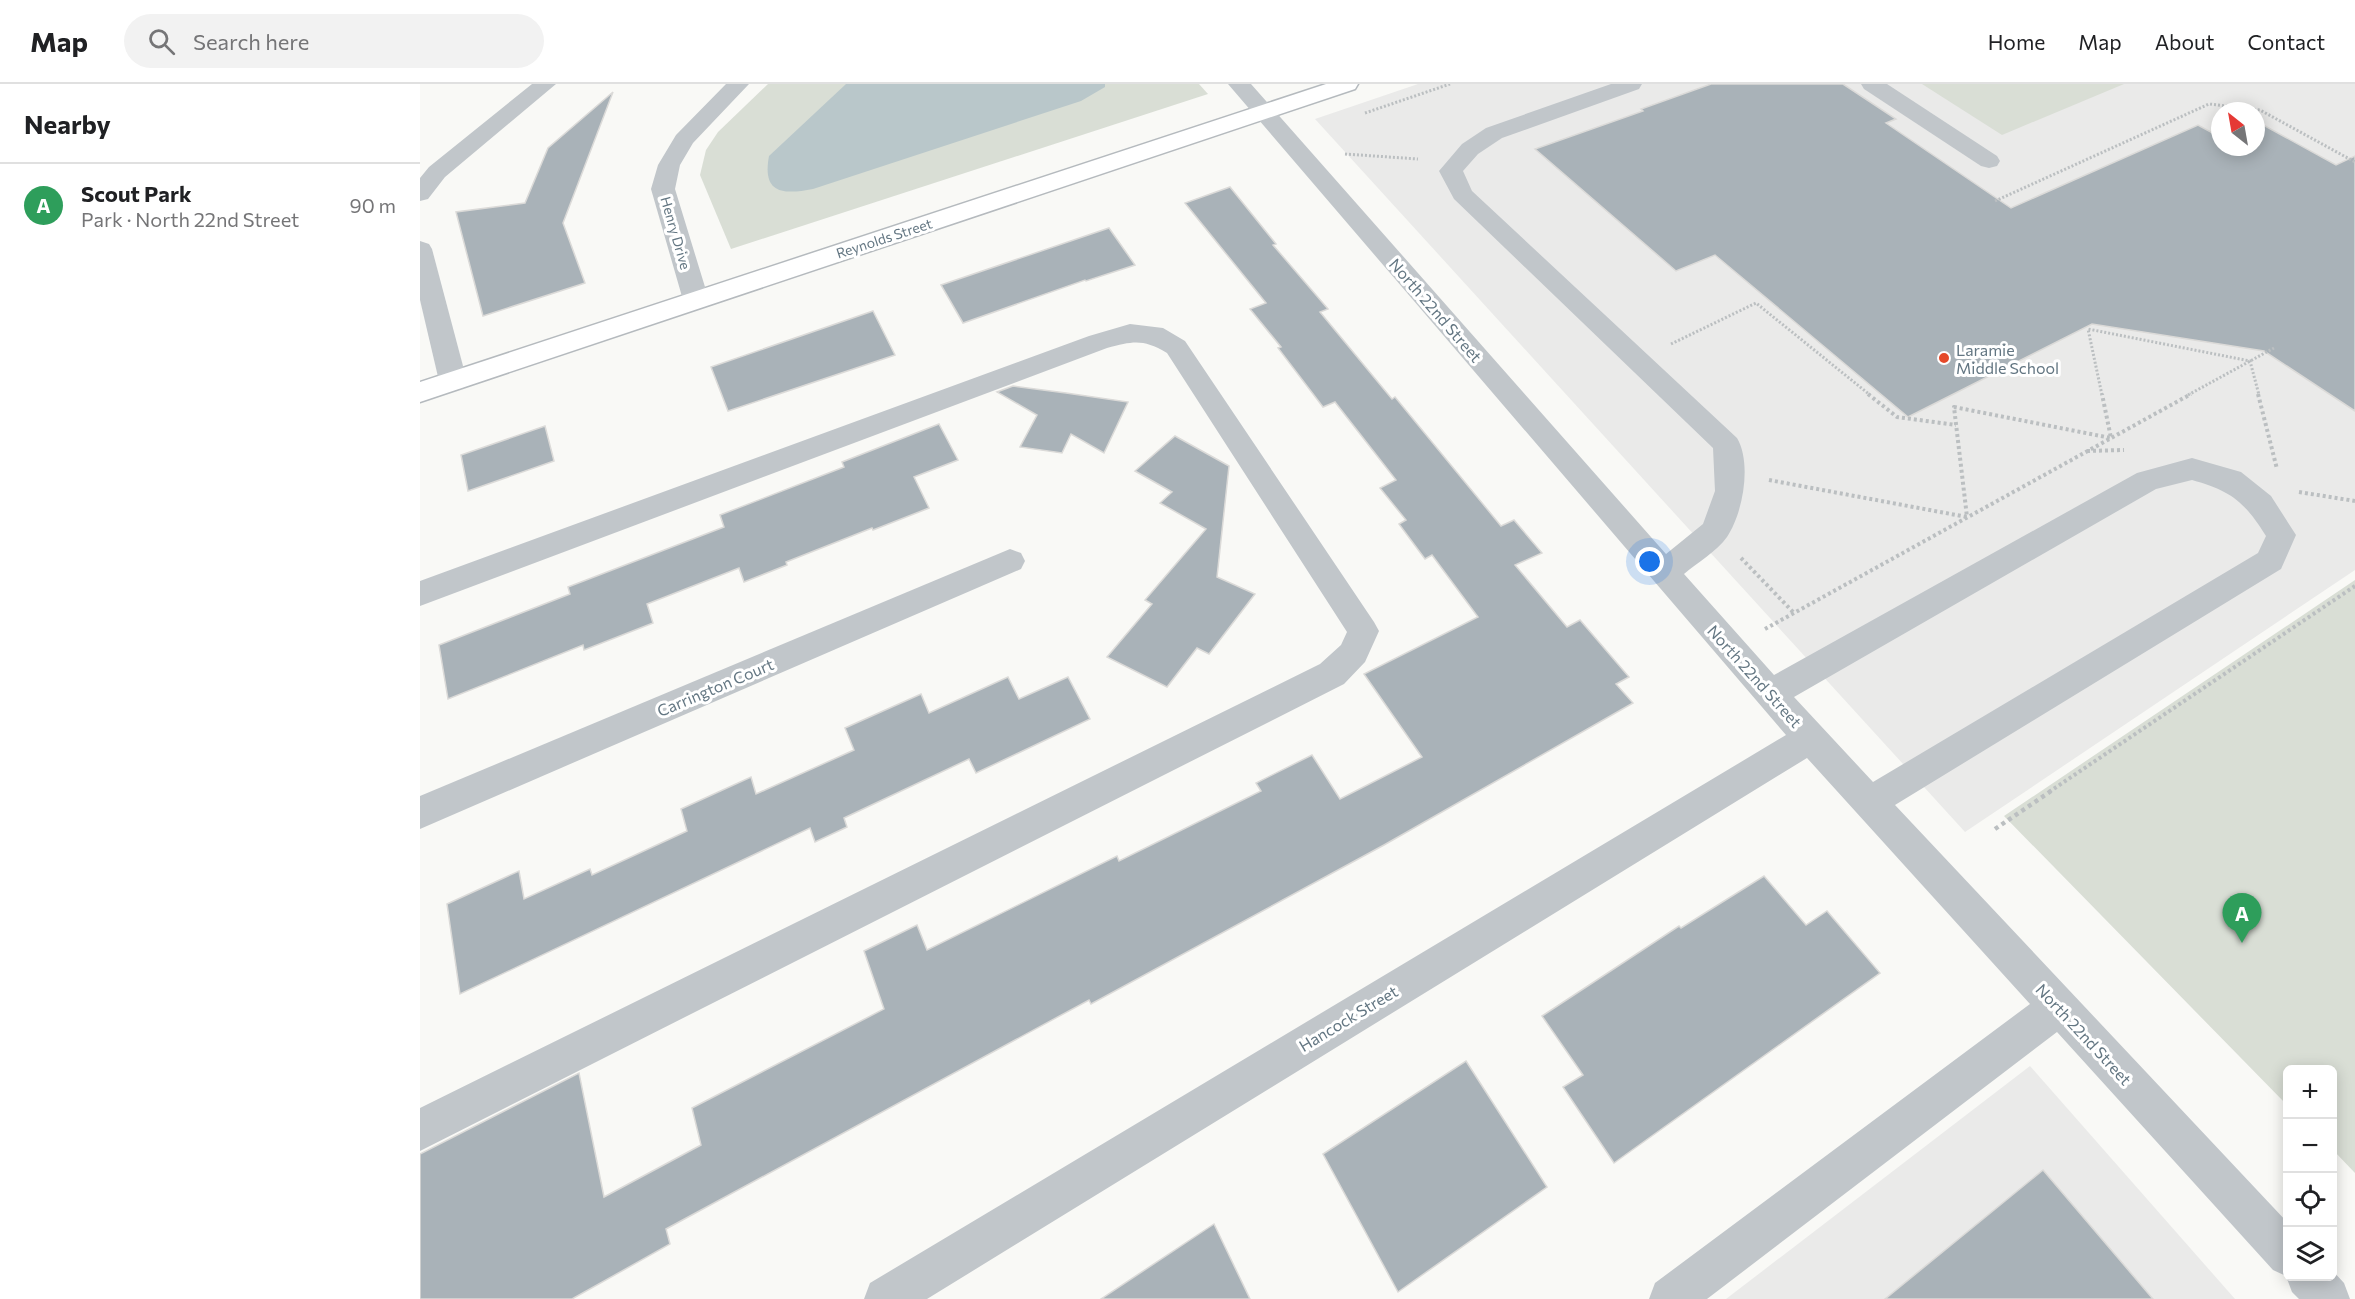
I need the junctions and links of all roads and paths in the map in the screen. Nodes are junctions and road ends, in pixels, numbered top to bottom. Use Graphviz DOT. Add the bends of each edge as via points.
graph roads {
  1 [pos="545,84"];
  2 [pos="738,84"];
  3 [pos="1239,84"];
  4 [pos="1347,84"];
  5 [pos="1450,84"];
  6 [pos="1631,84"];
  7 [pos="1872,84"];
  8 [pos="1264,112"];
  9 [pos="1361,114"];
  10 [pos="1297,151"];
  11 [pos="1458,161"];
  12 [pos="1989,161"];
  13 [pos="2355,162"];
  14 [pos="420,194"];
  15 [pos="1995,201"];
  16 [pos="420,249"];
  17 [pos="696,300"];
  18 [pos="2091,324"];
  19 [pos="2088,329"];
  20 [pos="1667,345"];
  21 [pos="2274,348"];
  22 [pos="2250,361"];
  23 [pos="453,381"];
  24 [pos="420,392"];
  25 [pos="1956,425"];
  26 [pos="2111,438"];
  27 [pos="1765,479"];
  28 [pos="2280,479"];
  29 [pos="2293,491"];
  30 [pos="2355,501"];
  31 [pos="1967,517"];
  32 [pos="1738,554"];
  33 [pos="1010,561"];
  34 [pos="1664,573"];
  35 [pos="2355,586"];
  36 [pos="420,594"];
  37 [pos="1794,613"];
  38 [pos="1730,648"];
  39 [pos="1770,694"];
  40 [pos="1810,738"];
  41 [pos="1870,802"];
  42 [pos="420,813"];
  43 [pos="1995,829"];
  44 [pos="2058,1006"];
  45 [pos="420,1130"];
  46 [pos="2283,1250"];
  47 [pos="2312,1281"];
  48 [pos="886,1299"];
  49 [pos="1671,1299"];
  50 [pos="2328,1299"];
  1 -- 14 [label="street" via="437,172"];
  2 -- 17 [label="street, Henry Drive" via="684,140 669,165 663,189"];
  3 -- 8 [label="street, North 22nd Street"];
  4 -- 8 [label="main road, Reynolds Street"];
  5 -- 9 [label="path"];
  6 -- 11 [label="street" via="1494,133 1478,141"];
  7 -- 12 [label="street"];
  8 -- 10 [label="street, North 22nd Street"];
  8 -- 17 [label="main road, Reynolds Street"];
  10 -- 11 [label="path"];
  10 -- 34 [label="street, North 22nd Street"];
  11 -- 34 [label="street" via="1451,171 1461,194 1727,445 1730,491 1714,531"];
  13 -- 15 [label="path" via="2260,110 2209,104"];
  16 -- 23 [label="street"];
  17 -- 23 [label="main road, Reynolds Street"];
  18 -- 19 [label="path"];
  19 -- 22 [label="path"];
  19 -- 26 [label="path"];
  20 -- 25 [label="path" via="1756,303 1897,417"];
  21 -- 22 [label="path"];
  22 -- 26 [label="path"];
  22 -- 28 [label="path"];
  23 -- 24 [label="main road, Reynolds Street"];
  25 -- 26 [label="path" via="1954,407"];
  25 -- 31 [label="path"];
  26 -- 31 [label="path"];
  27 -- 31 [label="path"];
  29 -- 30 [label="path"];
  31 -- 37 [label="path"];
  32 -- 37 [label="path"];
  33 -- 42 [label="street, Carrington Court"];
  34 -- 38 [label="street, North 22nd Street"];
  35 -- 43 [label="path"];
  36 -- 45 [label="street" via="1130,333 1154,334 1176,347 1363,631 1354,653 1332,674"];
  37 -- 38 [label="path"];
  38 -- 39 [label="street, North 22nd Street"];
  39 -- 40 [label="street, North 22nd Street"];
  39 -- 41 [label="street" via="2147,481 2192,469 2231,480 2261,504 2281,535 2270,561"];
  40 -- 41 [label="street, North 22nd Street"];
  40 -- 48 [label="street, Hancock Street"];
  41 -- 44 [label="street, North 22nd Street"];
  44 -- 46 [label="street, North 22nd Street"];
  44 -- 49 [label="street"];
  47 -- 50 [label="street"];
}
